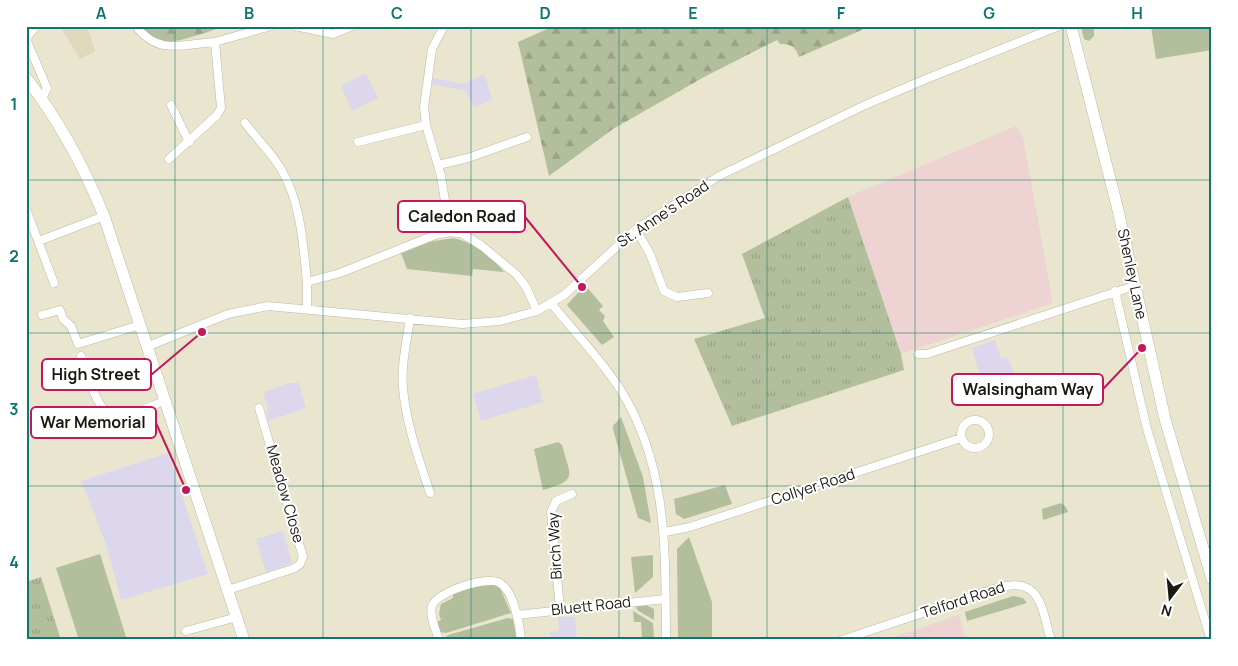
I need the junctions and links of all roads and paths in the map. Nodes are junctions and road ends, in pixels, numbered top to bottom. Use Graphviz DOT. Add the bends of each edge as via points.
graph roads {
  1 [pos="36,26"];
  2 [pos="136,26"];
  3 [pos="271,26"];
  4 [pos="294,26"];
  5 [pos="352,26"];
  6 [pos="444,26"];
  7 [pos="1059,26"];
  8 [pos="1072,26"];
  9 [pos="215,42"];
  10 [pos="26,78"];
  11 [pos="42,99"];
  12 [pos="171,105"];
  13 [pos="245,124"];
  14 [pos="426,125"];
  15 [pos="527,137"];
  16 [pos="189,142"];
  17 [pos="358,142"];
  18 [pos="169,160"];
  19 [pos="438,165"];
  20 [pos="26,209"];
  21 [pos="104,216"];
  22 [pos="636,229"];
  23 [pos="450,232"];
  24 [pos="40,241"];
  25 [pos="307,282"];
  26 [pos="54,283"];
  27 [pos="1134,286"];
  28 [pos="1116,291"];
  29 [pos="708,293"];
  30 [pos="551,303"];
  31 [pos="308,309"];
  32 [pos="537,311"];
  33 [pos="42,315"];
  34 [pos="410,318"];
  35 [pos="140,325"];
  36 [pos="146,347"];
  37 [pos="918,354"];
  38 [pos="81,356"];
  39 [pos="164,401"];
  40 [pos="259,408"];
  41 [pos="961,438"];
  42 [pos="430,494"];
  43 [pos="572,494"];
  44 [pos="665,532"];
  45 [pos="1212,579"];
  46 [pos="228,590"];
  47 [pos="665,599"];
  48 [pos="560,609"];
  49 [pos="517,614"];
  50 [pos="237,617"];
  51 [pos="186,631"];
  52 [pos="244,640"];
  53 [pos="439,640"];
  54 [pos="521,640"];
  55 [pos="666,640"];
  56 [pos="842,640"];
  57 [pos="1051,640"];
  58 [pos="1211,640"];
  1 -- 11 [label="street" via="27,41 47,88"];
  2 -- 9 [label="street" via="143,36 158,45"];
  3 -- 9 [label="street"];
  4 -- 5 [label="street" via="327,34"];
  6 -- 14 [label="street" via="432,49 424,90"];
  7 -- 22 [label="street, St. Anne's Road" via="926,79 767,151 711,181"];
  8 -- 27 [label="street, Shenley Lane"];
  9 -- 16 [label="street" via="221,108"];
  10 -- 11 [label="street"];
  11 -- 21 [label="street" via="83,168"];
  12 -- 16 [label="street"];
  13 -- 25 [label="street" via="281,168 292,192 300,222"];
  14 -- 17 [label="street"];
  14 -- 19 [label="street"];
  15 -- 19 [label="street" via="460,161"];
  16 -- 18 [label="street"];
  19 -- 23 [label="street"];
  20 -- 24 [label="street"];
  21 -- 24 [label="street"];
  21 -- 35 [label="street"];
  22 -- 29 [label="street" via="650,254 661,287 672,296"];
  22 -- 30 [label="street, St. Anne's Road" via="564,295"];
  23 -- 25 [label="street" via="425,238 340,273"];
  23 -- 32 [label="street" via="471,237 501,260 522,282"];
  24 -- 26 [label="street"];
  25 -- 31 [label="street"];
  27 -- 28 [label="street"];
  27 -- 45 [label="street, Shenley Lane" via="1165,419"];
  28 -- 37 [label="street" via="927,354"];
  28 -- 58 [label="street, Shenley Lane" via="1147,429"];
  30 -- 32 [label="street, St. Anne's Road"];
  30 -- 44 [label="street" via="606,369 631,410 654,470"];
  31 -- 34 [label="street, St. Anne's Road"];
  31 -- 36 [label="street, St. Anne's Road" via="268,306 246,310 197,325"];
  32 -- 34 [label="street, St. Anne's Road" via="484,324"];
  33 -- 35 [label="street" via="60,310 78,344"];
  34 -- 42 [label="street" via="403,387 406,413"];
  35 -- 36 [label="street"];
  36 -- 39 [label="street"];
  38 -- 39 [label="street" via="106,413 122,416"];
  39 -- 46 [label="street"];
  40 -- 46 [label="street, Meadow Close" via="303,557 295,568"];
  41 -- 44 [label="street, Collyer Road" via="690,527"];
  43 -- 48 [label="street, Birch Way" via="556,500 551,512"];
  44 -- 47 [label="street"];
  46 -- 50 [label="street"];
  47 -- 48 [label="street, Bluett Road"];
  47 -- 55 [label="street"];
  48 -- 49 [label="street, Bluett Road"];
  49 -- 53 [label="street" via="505,588 495,580 444,593 436,599 431,613"];
  49 -- 54 [label="street"];
  50 -- 51 [label="street"];
  50 -- 52 [label="street"];
  56 -- 57 [label="street, Telford Road" via="997,588 1020,584 1033,590 1038,597"];
}
